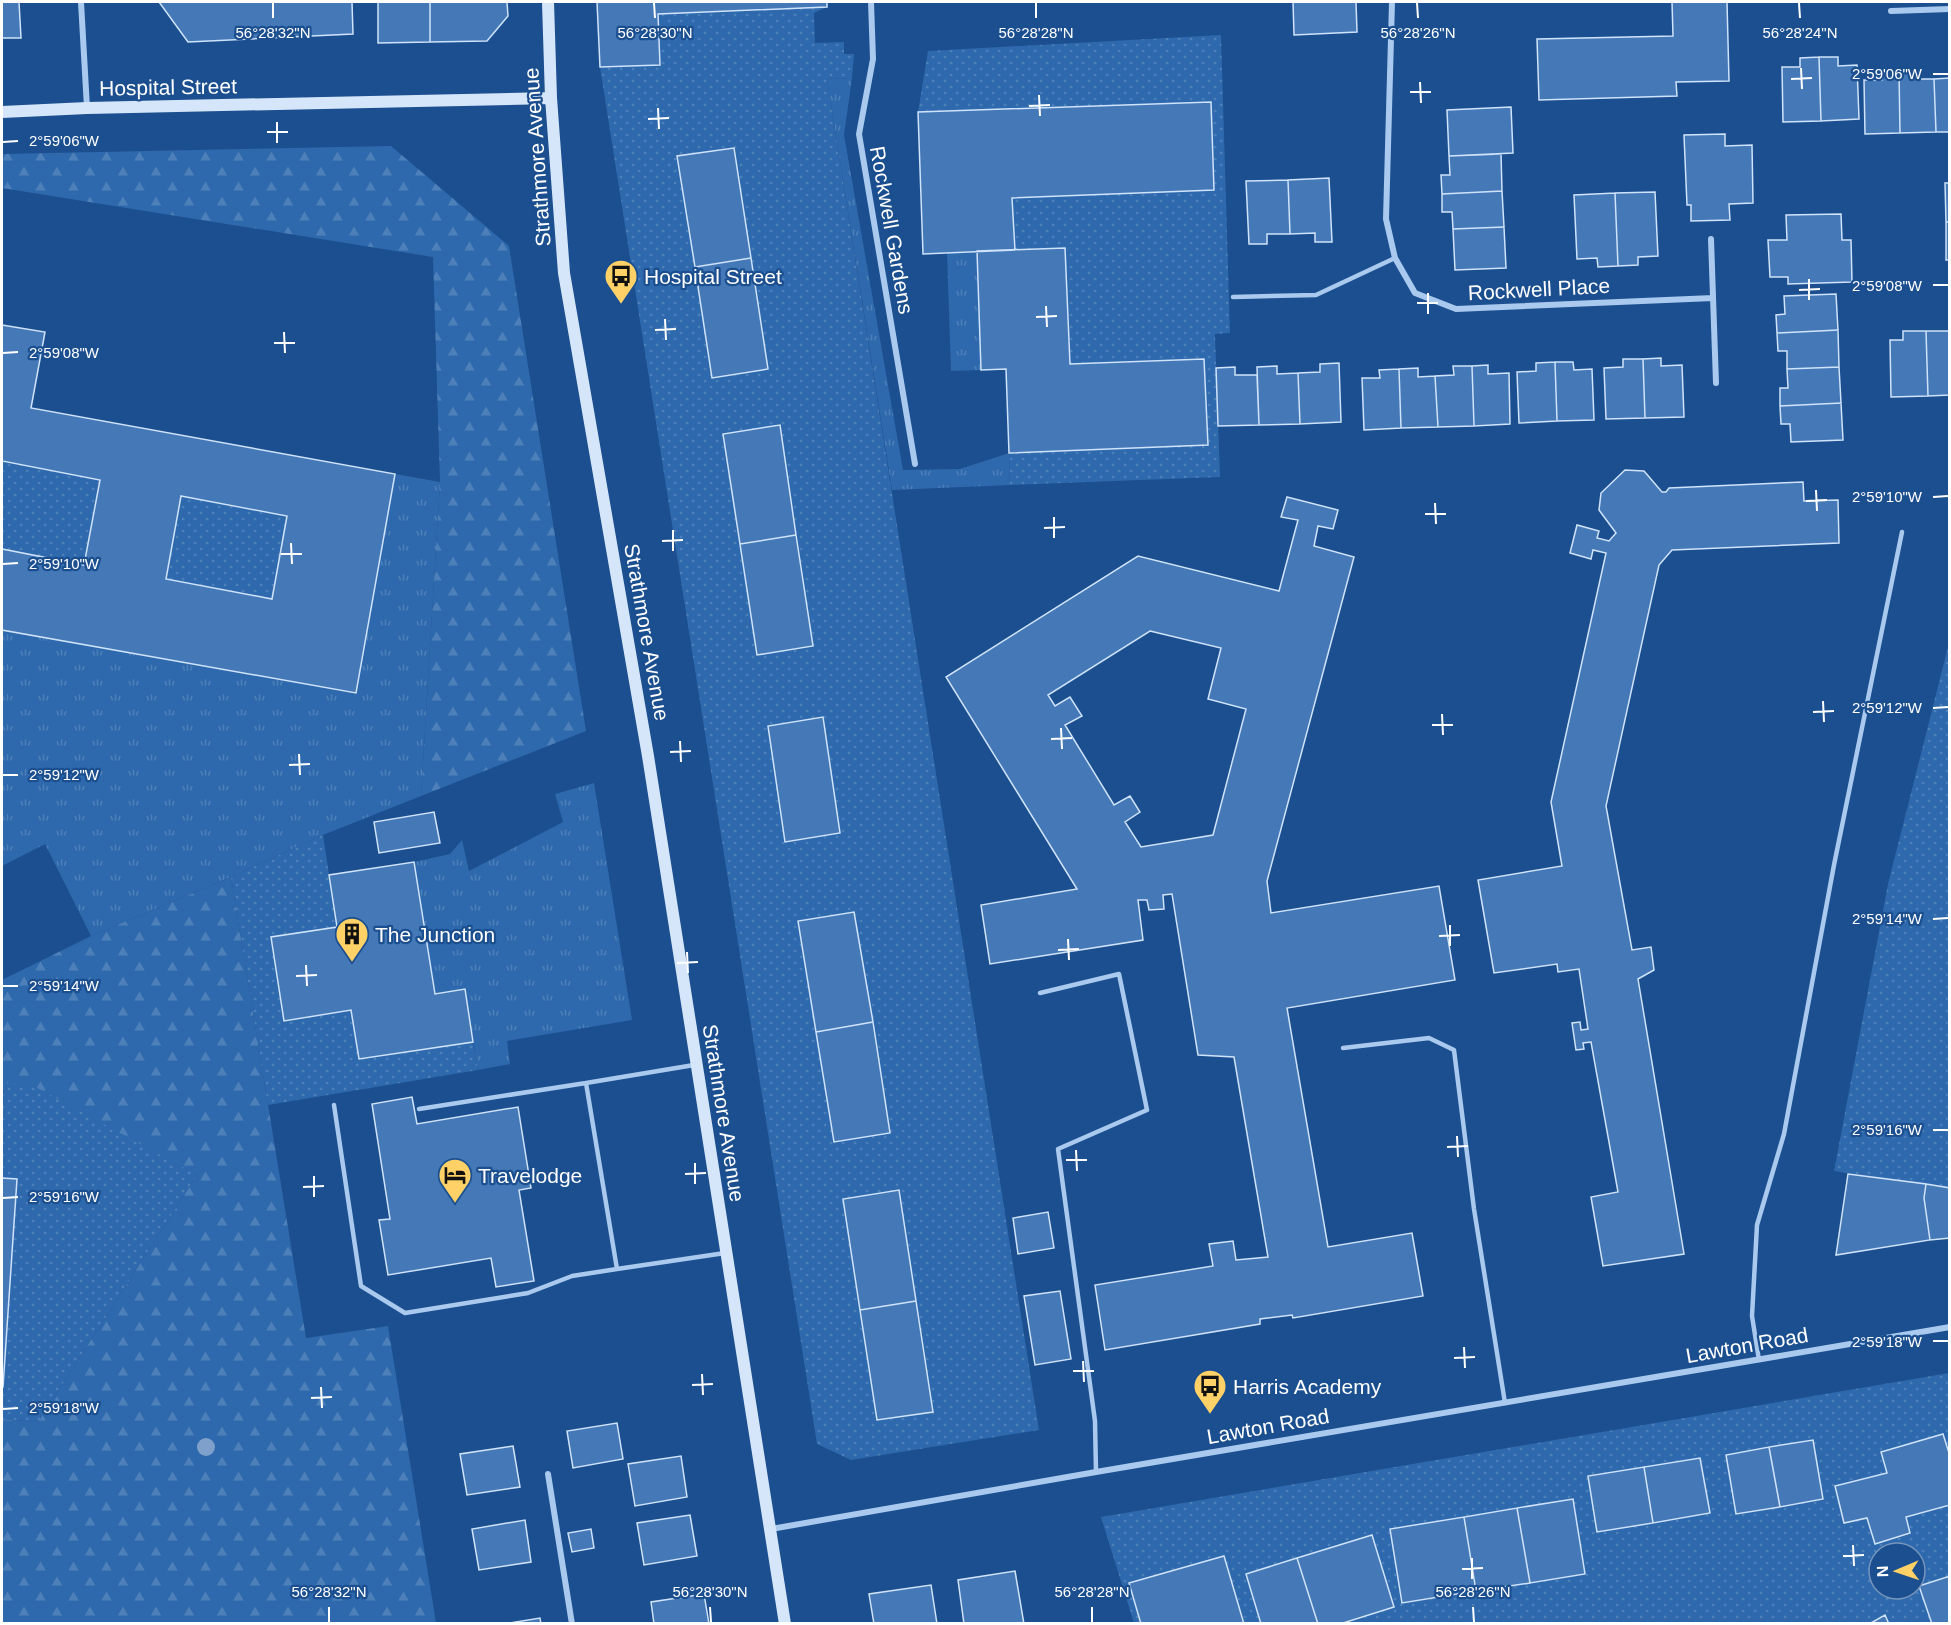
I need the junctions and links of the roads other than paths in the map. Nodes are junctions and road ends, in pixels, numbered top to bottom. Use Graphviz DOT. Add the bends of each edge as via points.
graph roads {
  1 [pos="81,2"];
  2 [pos="548,2"];
  3 [pos="871,2"];
  4 [pos="1392,2"];
  5 [pos="1950,9"];
  6 [pos="1891,11"];
  7 [pos="551,98"];
  8 [pos="87,108"];
  9 [pos="2,112"];
  10 [pos="1711,239"];
  11 [pos="1395,258"];
  12 [pos="1233,297"];
  13 [pos="1713,298"];
  14 [pos="1716,383"];
  15 [pos="915,464"];
  16 [pos="1902,532"];
  17 [pos="1040,993"];
  18 [pos="1342,1048"];
  19 [pos="697,1065"];
  20 [pos="586,1083"];
  21 [pos="334,1106"];
  22 [pos="419,1109"];
  23 [pos="725,1253"];
  24 [pos="617,1269"];
  25 [pos="1950,1327"];
  26 [pos="1759,1360"];
  27 [pos="1505,1402"];
  28 [pos="1096,1472"];
  29 [pos="548,1474"];
  30 [pos="770,1529"];
  31 [pos="572,1623"];
  32 [pos="784,1623"];
  1 -- 8 [label="street"];
  2 -- 7 [label="street, Strathmore Avenue"];
  3 -- 15 [label="street, Rockwell Gardens" via="873,59 859,134"];
  4 -- 11 [label="street, Rockwell Place" via="1386,219"];
  5 -- 6 [label="street"];
  7 -- 8 [label="street, Hospital Street"];
  7 -- 19 [label="street, Strathmore Avenue" via="564,273"];
  8 -- 9 [label="street, Hospital Street"];
  10 -- 13 [label="street"];
  11 -- 12 [label="lane" via="1316,295"];
  11 -- 13 [label="street, Rockwell Place" via="1415,293 1456,309"];
  13 -- 14 [label="street"];
  16 -- 26 [label="lane" via="1784,1134 1757,1225 1752,1316"];
  17 -- 28 [label="lane" via="1119,974 1147,1110 1058,1149 1095,1421"];
  18 -- 27 [label="lane" via="1429,1038 1454,1050 1474,1209"];
  19 -- 20 [label="lane"];
  19 -- 23 [label="street, Strathmore Avenue"];
  20 -- 22 [label="lane"];
  20 -- 24 [label="lane"];
  21 -- 24 [label="lane" via="361,1286 405,1313 528,1293 572,1276"];
  23 -- 24 [label="lane"];
  23 -- 30 [label="street, Strathmore Avenue"];
  25 -- 26 [label="street, Lawton Road"];
  26 -- 27 [label="street, Lawton Road"];
  27 -- 28 [label="street, Lawton Road"];
  28 -- 30 [label="street, Lawton Road"];
  29 -- 31 [label="street"];
  30 -- 32 [label="street, Strathmore Avenue"];
}
